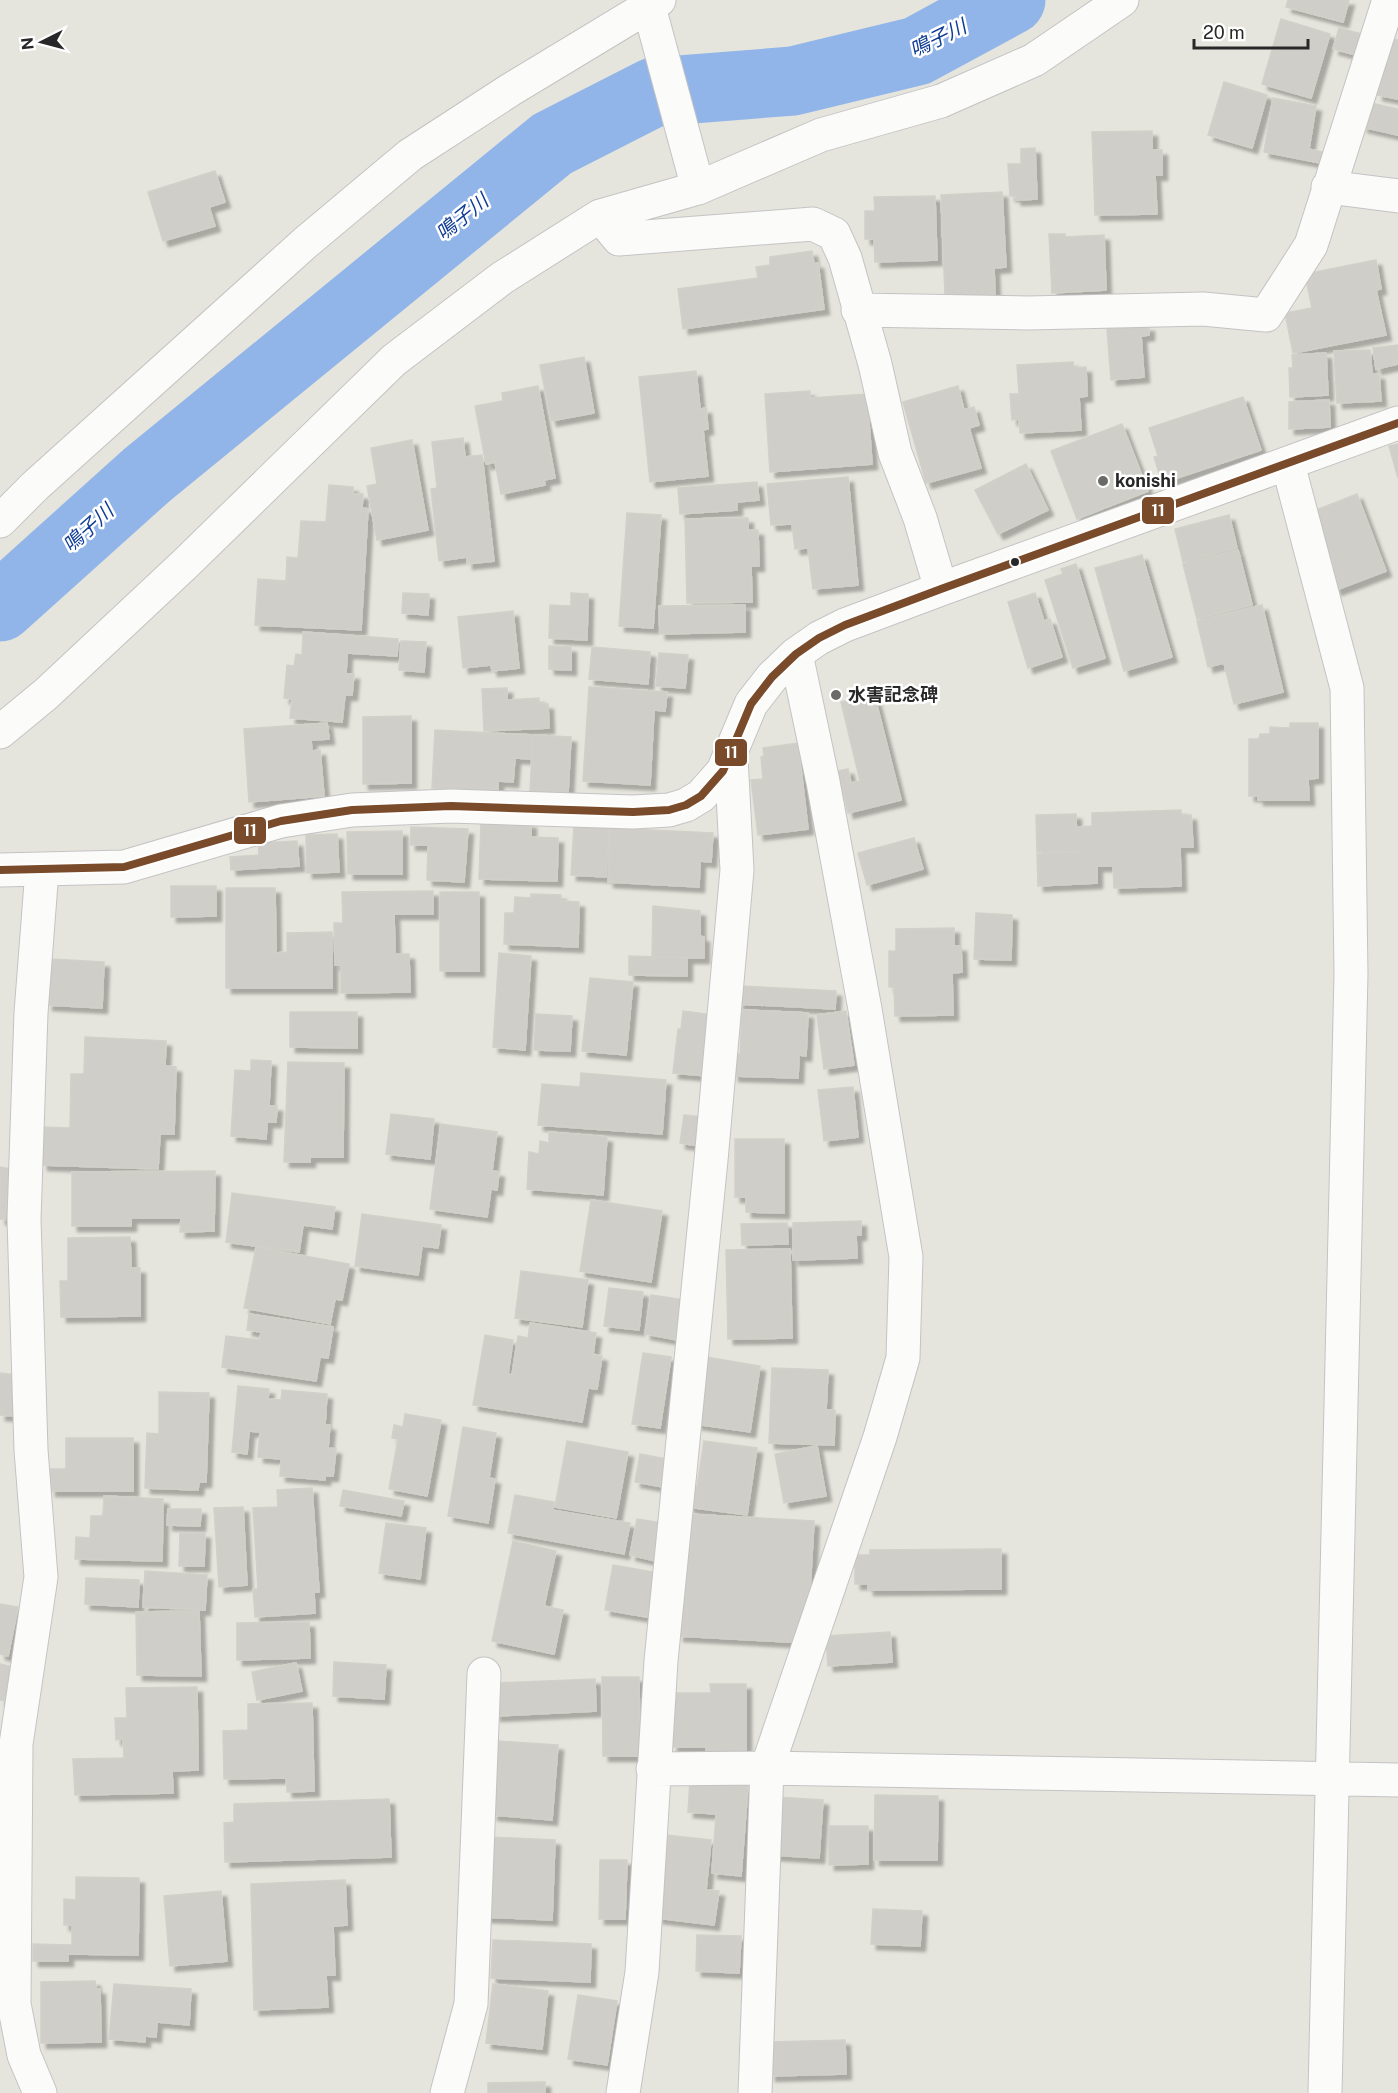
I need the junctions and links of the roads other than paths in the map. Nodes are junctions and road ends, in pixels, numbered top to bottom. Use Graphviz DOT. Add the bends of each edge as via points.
graph roads {
  1 [pos="1122,0"];
  2 [pos="1389,0"];
  3 [pos="655,13"];
  4 [pos="695,176"];
  5 [pos="1328,187"];
  6 [pos="1398,196"];
  7 [pos="600,216"];
  8 [pos="858,310"];
  9 [pos="1398,423"];
  10 [pos="1288,464"];
  11 [pos="0,521"];
  12 [pos="941,589"];
  13 [pos="796,654"];
  14 [pos="0,732"];
  15 [pos="731,757"];
  16 [pos="0,870"];
  17 [pos="42,870"];
  18 [pos="484,1674"];
  19 [pos="767,1768"];
  20 [pos="653,1769"];
  21 [pos="1332,1780"];
  22 [pos="1398,1780"];
  23 [pos="40,2093"];
  24 [pos="447,2093"];
  25 [pos="623,2093"];
  26 [pos="755,2093"];
  27 [pos="1325,2093"];
  1 -- 4 [label="street" via="1034,60 951,97"];
  2 -- 5 [label="street"];
  3 -- 4 [label="street"];
  3 -- 11 [label="street" via="510,90 410,155 305,243"];
  4 -- 7 [label="street"];
  5 -- 6 [label="street"];
  5 -- 8 [label="street" via="1311,245 1266,315 1203,309 1029,314"];
  7 -- 8 [label="street" via="619,239 813,225 834,234 845,258"];
  7 -- 14 [label="street" via="502,278 394,360 185,564"];
  8 -- 12 [label="street" via="895,453"];
  9 -- 10 [label="street"];
  10 -- 12 [label="street"];
  10 -- 21 [label="street" via="1347,688 1351,974"];
  12 -- 13 [label="street" via="845,625"];
  13 -- 15 [label="street" via="752,704"];
  13 -- 19 [label="street" via="824,782 906,1257 903,1358 880,1437"];
  15 -- 17 [label="street" via="701,796 669,810 441,806 351,810 281,821 124,867"];
  15 -- 20 [label="street" via="737,870 660,1661"];
  16 -- 17 [label="street"];
  17 -- 23 [label="street" via="31,1013 24,1219 31,1450 41,1577 16,1744 14,1981 14,2004 24,2055"];
  18 -- 24 [label="street" via="471,2004"];
  19 -- 20 [label="street"];
  19 -- 21 [label="street"];
  19 -- 26 [label="street"];
  20 -- 25 [label="street" via="642,1972"];
  21 -- 22 [label="street"];
  21 -- 27 [label="street"];
}
